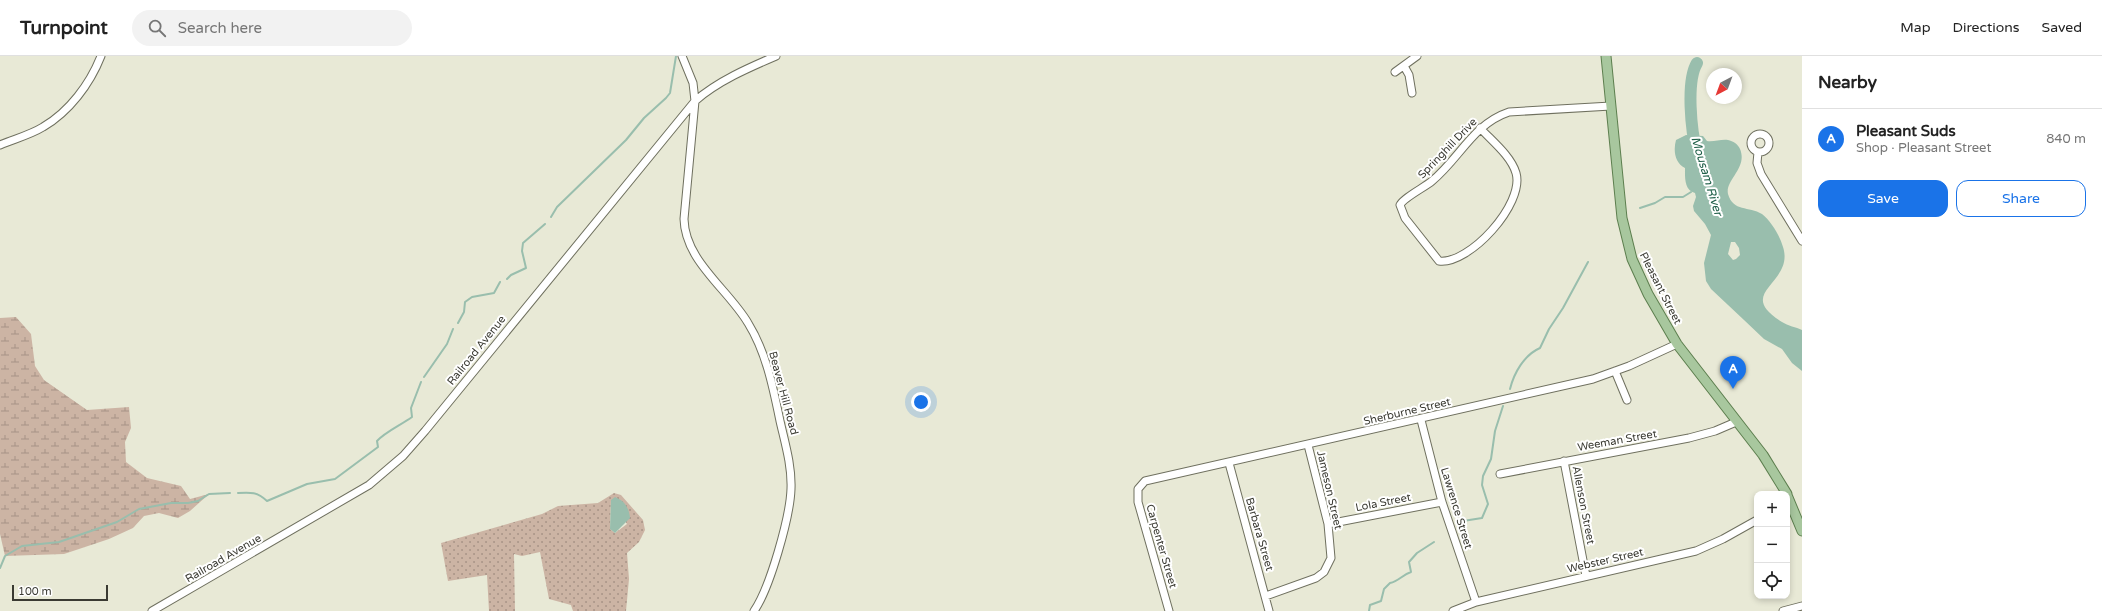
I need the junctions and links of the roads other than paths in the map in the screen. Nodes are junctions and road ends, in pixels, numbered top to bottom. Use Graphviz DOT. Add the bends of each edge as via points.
graph roads {
  1 [pos="101,56"];
  2 [pos="682,56"];
  3 [pos="776,56"];
  4 [pos="1417,56"];
  5 [pos="1606,56"];
  6 [pos="1404,66"];
  7 [pos="1395,72"];
  8 [pos="1412,93"];
  9 [pos="695,101"];
  10 [pos="1611,106"];
  11 [pos="1480,128"];
  12 [pos="0,145"];
  13 [pos="1758,152"];
  14 [pos="1802,241"];
  15 [pos="1677,344"];
  16 [pos="1615,371"];
  17 [pos="1627,400"];
  18 [pos="1421,420"];
  19 [pos="1736,422"];
  20 [pos="1308,445"];
  21 [pos="1564,461"];
  22 [pos="1229,462"];
  23 [pos="1500,474"];
  24 [pos="1139,486"];
  25 [pos="1785,491"];
  26 [pos="1442,502"];
  27 [pos="1790,508"];
  28 [pos="1754,522"];
  29 [pos="1328,524"];
  30 [pos="1802,531"];
  31 [pos="1586,576"];
  32 [pos="1266,596"];
  33 [pos="1476,602"];
  34 [pos="1802,606"];
  35 [pos="152,611"];
  36 [pos="754,611"];
  37 [pos="1169,611"];
  38 [pos="1269,611"];
  39 [pos="1454,611"];
  40 [pos="1783,611"];
  1 -- 12 [label="street" via="90,78 61,114 42,128"];
  2 -- 9 [label="street, Beaver Hill Road" via="693,83"];
  3 -- 9 [label="street, Railroad Avenue" via="733,76"];
  4 -- 6 [label="street"];
  5 -- 10 [label="main road, Pleasant Street"];
  6 -- 7 [label="street"];
  6 -- 8 [label="street" via="1409,75"];
  9 -- 35 [label="street, Railroad Avenue" via="426,430 392,467 355,494"];
  9 -- 36 [label="street, Beaver Hill Road" via="684,219 685,235 695,255 749,324 761,348 771,379 791,475 791,498 772,572"];
  10 -- 11 [label="street, Springhill Drive" via="1509,112 1496,116"];
  10 -- 15 [label="main road, Pleasant Street" via="1625,239 1648,294"];
  11 -- 11 [label="street, Springhill Drive" via="1513,166 1518,182 1515,196 1509,209 1489,233 1466,252 1441,262 1435,259 1405,218 1400,206 1402,201 1441,173"];
  13 -- 14 [label="street" via="1757,163 1761,174"];
  15 -- 16 [label="street, Sherburne Street"];
  15 -- 19 [label="main road, Pleasant Street"];
  16 -- 17 [label="street"];
  16 -- 18 [label="street, Sherburne Street" via="1593,379"];
  18 -- 20 [label="street, Sherburne Street"];
  18 -- 26 [label="street, Lawrence Street"];
  19 -- 21 [label="street, Weeman Street" via="1689,438"];
  19 -- 25 [label="main road, Pleasant Street" via="1768,462"];
  20 -- 22 [label="street, Sherburne Street"];
  20 -- 29 [label="street, Jameson Street"];
  21 -- 23 [label="street, Weeman Street"];
  21 -- 31 [label="street, Allenson Street"];
  22 -- 24 [label="street, Sherburne Street" via="1145,481"];
  22 -- 32 [label="street, Barbara Street"];
  24 -- 37 [label="street, Carpenter Street" via="1138,502"];
  26 -- 29 [label="street, Lola Street"];
  26 -- 33 [label="street, Lawrence Street"];
  27 -- 30 [label="main road, Pleasant Street"];
  28 -- 31 [label="street, Webster Street" via="1696,551"];
  29 -- 32 [label="street, Jameson Street" via="1331,558 1324,572 1309,581"];
  31 -- 33 [label="street, Webster Street"];
  32 -- 38 [label="street, Barbara Street"];
  33 -- 39 [label="street, Webster Street"];
  34 -- 40 [label="street"];
}
